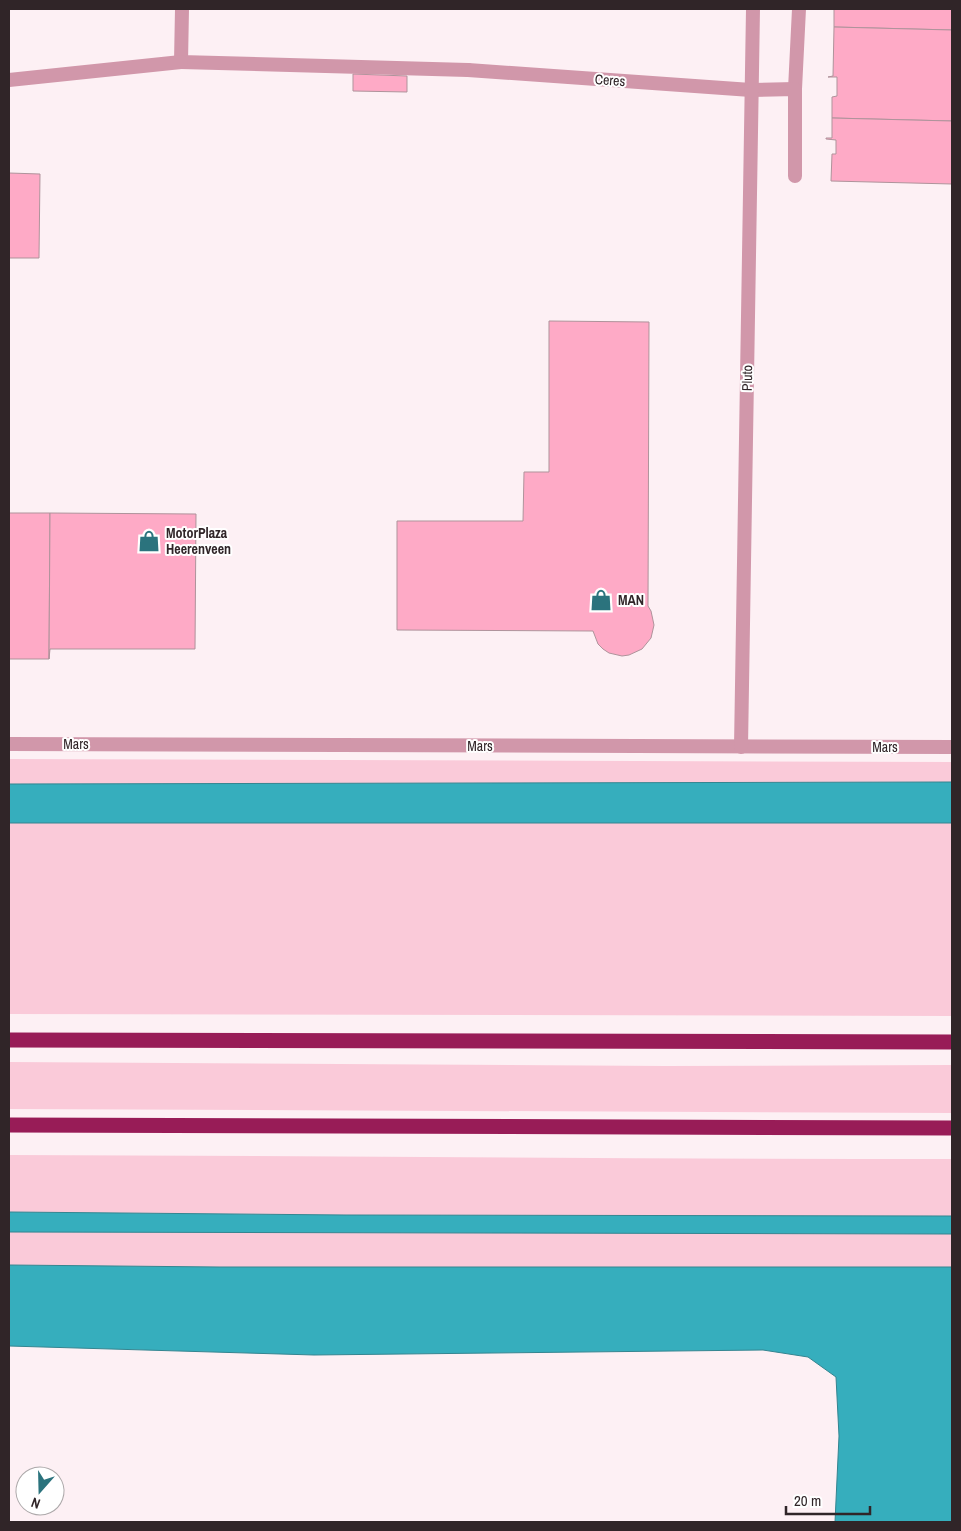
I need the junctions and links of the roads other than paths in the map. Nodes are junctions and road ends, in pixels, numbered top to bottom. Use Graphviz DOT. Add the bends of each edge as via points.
graph roads {
  1 [pos="182,9"];
  2 [pos="753,9"];
  3 [pos="799,9"];
  4 [pos="181,62"];
  5 [pos="9,80"];
  6 [pos="795,89"];
  7 [pos="751,90"];
  8 [pos="796,176"];
  9 [pos="9,744"];
  10 [pos="741,747"];
  11 [pos="952,747"];
  12 [pos="9,1040"];
  13 [pos="952,1042"];
  14 [pos="9,1125"];
  15 [pos="952,1128"];
  1 -- 4 [label="street"];
  2 -- 7 [label="street, Pluto"];
  3 -- 6 [label="street"];
  4 -- 5 [label="street, Ceres"];
  4 -- 7 [label="street, Ceres" via="468,70"];
  6 -- 7 [label="street, Ceres"];
  6 -- 8 [label="street"];
  7 -- 10 [label="street, Pluto"];
  9 -- 10 [label="street, Mars"];
  10 -- 11 [label="street, Mars"];
  12 -- 13 [label="highway"];
  14 -- 15 [label="highway"];
}
